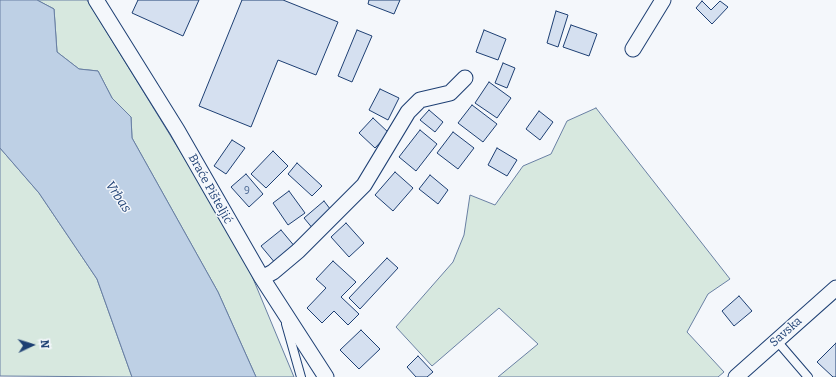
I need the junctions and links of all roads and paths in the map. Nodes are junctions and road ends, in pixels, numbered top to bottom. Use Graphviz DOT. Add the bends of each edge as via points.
graph roads {
  1 [pos="96,0"];
  2 [pos="663,0"];
  3 [pos="633,49"];
  4 [pos="465,78"];
  5 [pos="262,278"];
  6 [pos="836,288"];
  7 [pos="280,306"];
  8 [pos="777,341"];
  9 [pos="301,377"];
  10 [pos="326,377"];
  11 [pos="736,377"];
  12 [pos="808,377"];
  1 -- 5 [label="street, Braće Pišteljić" via="177,130"];
  2 -- 3 [label="street"];
  4 -- 5 [label="street" via="450,93 420,100 408,112 364,185 298,251"];
  5 -- 7 [label="street, Braće Pišteljić"];
  6 -- 8 [label="street, Savska"];
  7 -- 9 [label="lane"];
  7 -- 10 [label="street, Braće Pišteljić"];
  8 -- 11 [label="street, Savska"];
  8 -- 12 [label="lane"];
}
